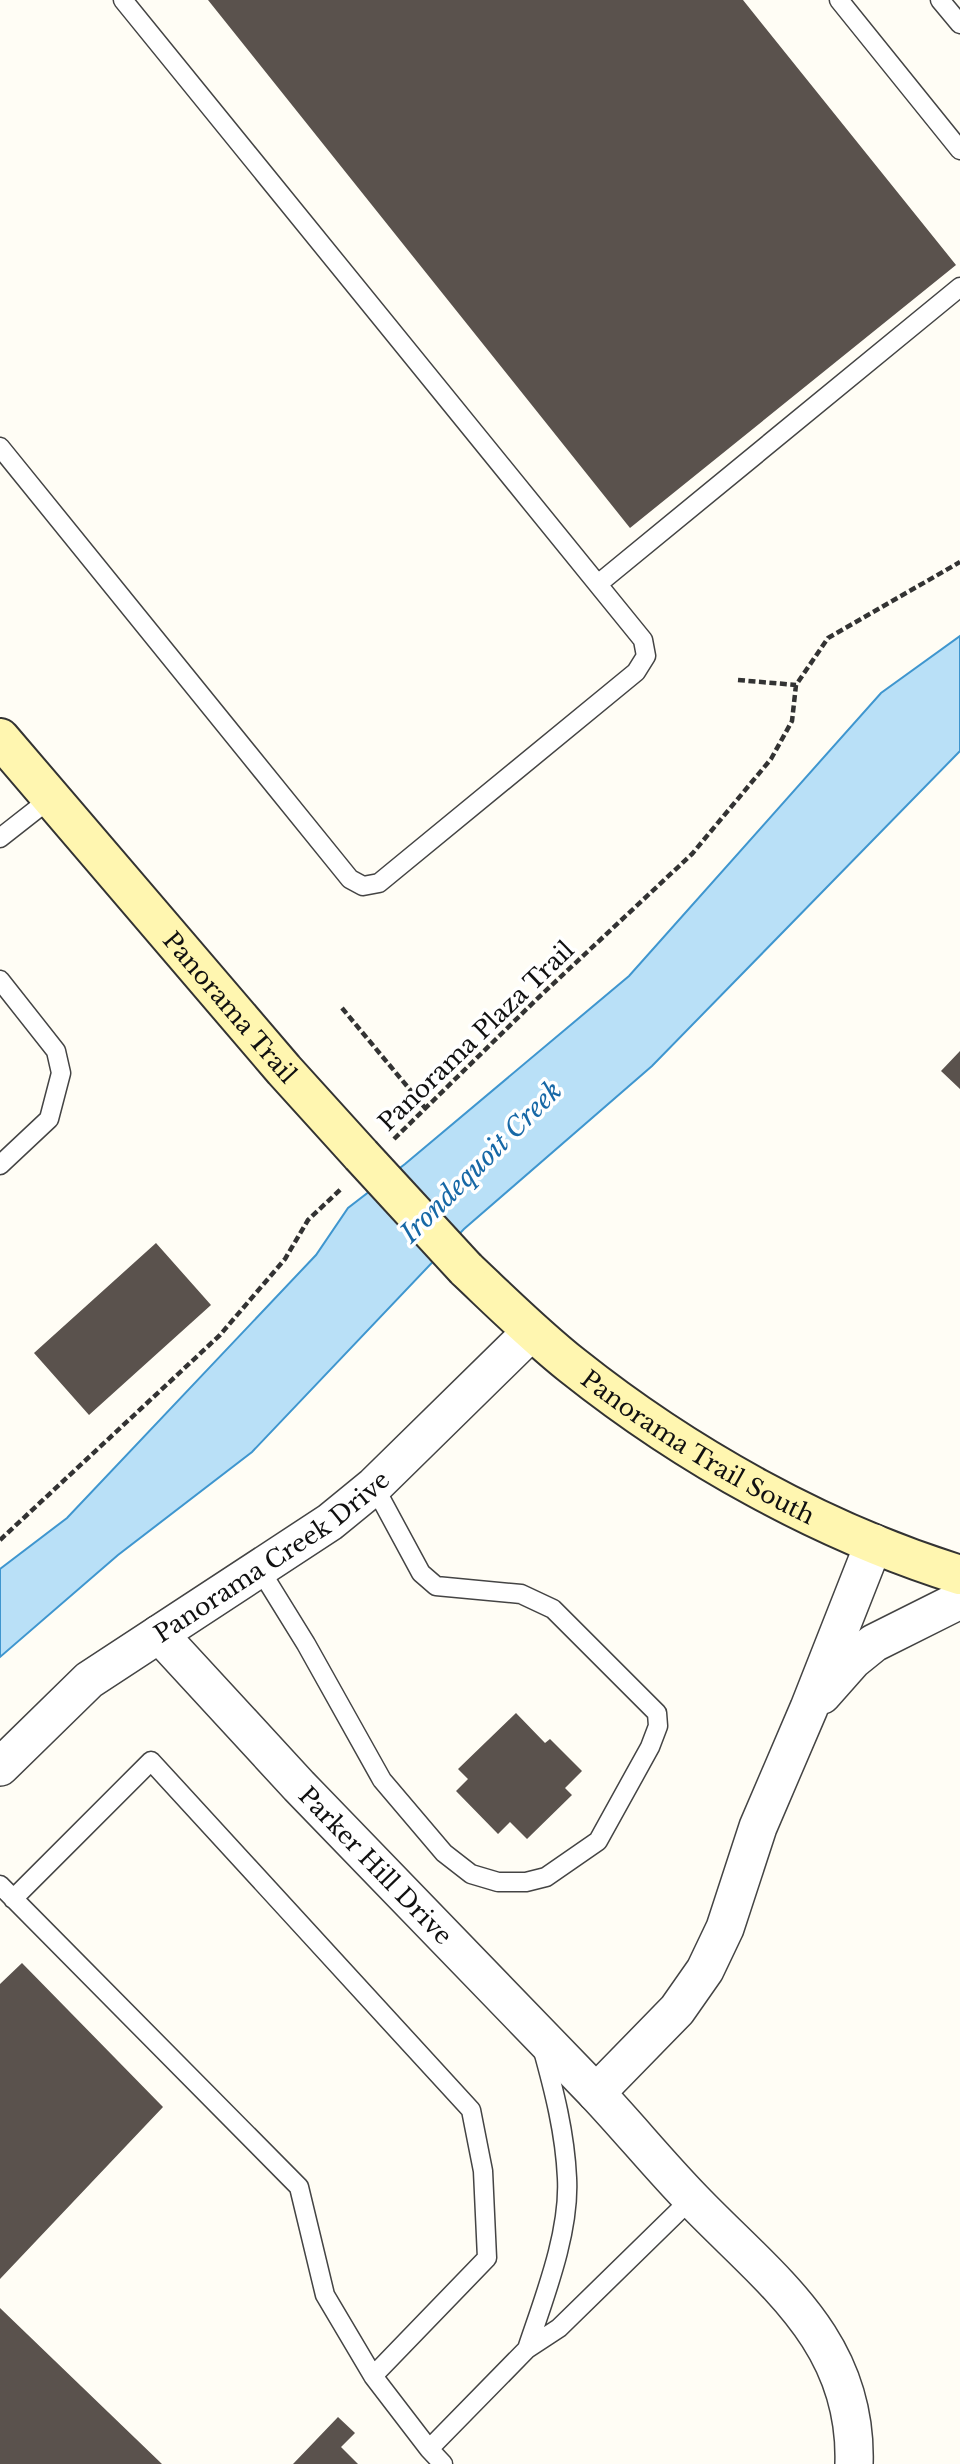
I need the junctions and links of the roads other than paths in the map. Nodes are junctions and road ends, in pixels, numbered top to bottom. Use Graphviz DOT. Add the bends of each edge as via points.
graph roads {
  1 [pos="123,0"];
  2 [pos="839,0"];
  3 [pos="940,0"];
  4 [pos="960,24"];
  5 [pos="960,150"];
  6 [pos="960,287"];
  7 [pos="0,447"];
  8 [pos="598,584"];
  9 [pos="0,738"];
  10 [pos="51,798"];
  11 [pos="0,838"];
  12 [pos="0,980"];
  13 [pos="0,1165"];
  14 [pos="466,1269"];
  15 [pos="532,1331"];
  16 [pos="374,1486"];
  17 [pos="874,1543"];
  18 [pos="259,1568"];
  19 [pos="960,1575"];
  20 [pos="960,1600"];
  21 [pos="159,1634"];
  22 [pos="809,1708"];
  23 [pos="0,1767"];
  24 [pos="0,1885"];
  25 [pos="13,1899"];
  26 [pos="538,2034"];
  27 [pos="596,2093"];
  28 [pos="691,2199"];
  29 [pos="527,2349"];
  30 [pos="373,2375"];
  31 [pos="429,2449"];
  32 [pos="443,2464"];
  33 [pos="854,2464"];
  1 -- 8 [label="lane"];
  2 -- 5 [label="lane"];
  3 -- 4 [label="lane"];
  6 -- 8 [label="lane"];
  7 -- 8 [label="lane" via="350,879 363,886 379,883 636,672 646,656 643,640"];
  9 -- 10 [label="main road, Panorama Trail"];
  10 -- 11 [label="lane"];
  10 -- 14 [label="main road, Panorama Trail, bridge" via="284,1070"];
  12 -- 13 [label="lane" via="57,1051 61,1073 49,1119"];
  14 -- 15 [label="main road, Panorama Trail South"];
  15 -- 16 [label="street, Panorama Creek Drive"];
  15 -- 17 [label="main road, Panorama Trail South" via="602,1388 678,1440 772,1495"];
  16 -- 18 [label="street, Panorama Creek Drive" via="330,1522"];
  16 -- 18 [label="lane" via="421,1573 436,1586 535,1598 553,1609 657,1713 650,1747 598,1841 546,1877 526,1882 487,1880 444,1853 382,1780"];
  17 -- 19 [label="main road, Panorama Trail South"];
  17 -- 22 [label="street"];
  18 -- 21 [label="street, Panorama Creek Drive"];
  20 -- 22 [label="street" via="874,1643"];
  21 -- 23 [label="street, Panorama Creek Drive" via="89,1680"];
  21 -- 26 [label="street, Parker Hill Drive"];
  22 -- 27 [label="street" via="777,1778 725,1928 705,1969 677,2010"];
  24 -- 25 [label="lane"];
  25 -- 30 [label="lane" via="299,2187 325,2295"];
  25 -- 30 [label="lane" via="151,1761 471,2110 483,2171 487,2258"];
  26 -- 27 [label="street, Parker Hill Drive"];
  26 -- 29 [label="lane" via="559,2108 568,2180 557,2261"];
  27 -- 28 [label="street, Parker Hill Drive"];
  28 -- 29 [label="lane" via="559,2328"];
  28 -- 33 [label="street, Parker Hill Drive" via="820,2334 846,2393"];
  29 -- 31 [label="lane"];
  30 -- 31 [label="lane"];
  31 -- 32 [label="lane"];
}
